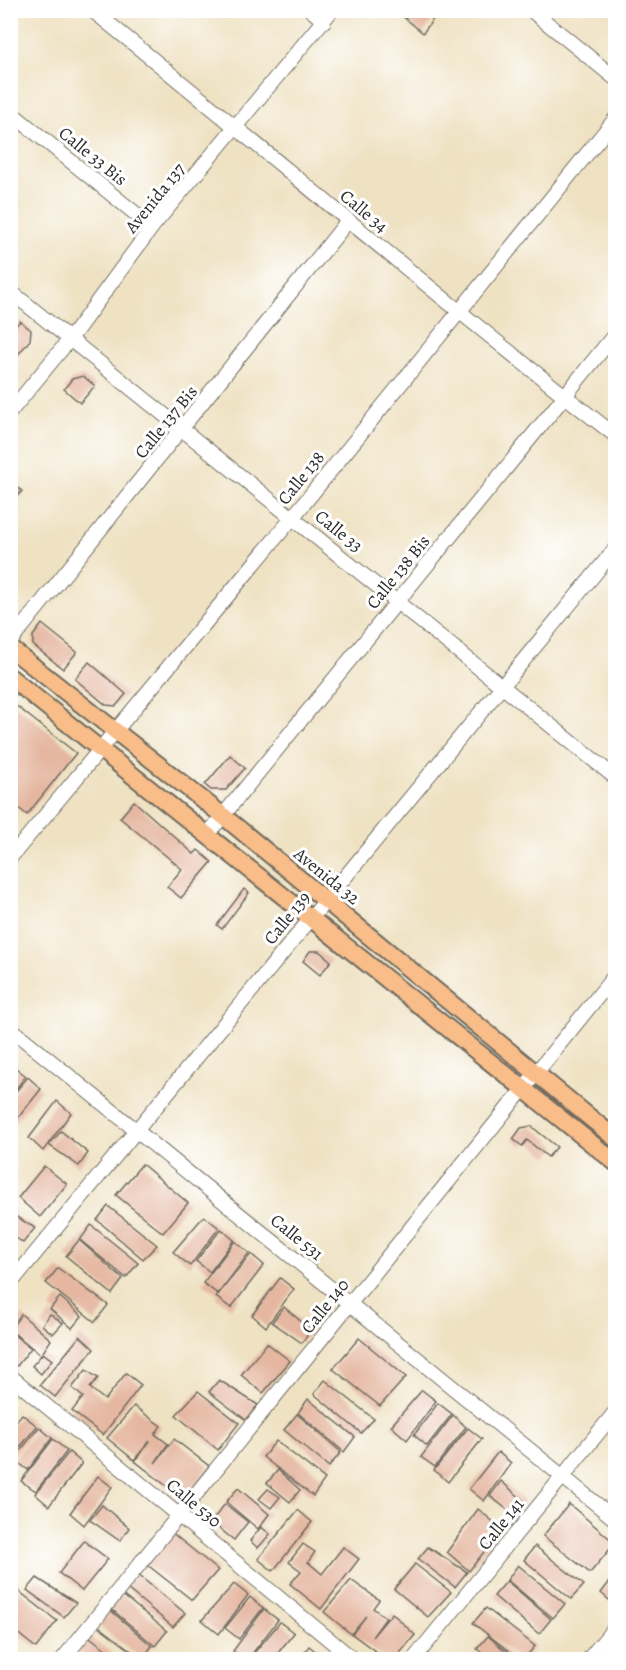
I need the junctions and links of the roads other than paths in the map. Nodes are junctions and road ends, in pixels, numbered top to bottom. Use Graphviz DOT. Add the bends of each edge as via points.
graph roads {
  1 [pos="92,10"];
  2 [pos="311,10"];
  3 [pos="531,10"];
  4 [pos="328,16"];
  5 [pos="615,79"];
  6 [pos="10,112"];
  7 [pos="615,118"];
  8 [pos="236,126"];
  9 [pos="348,222"];
  10 [pos="152,227"];
  11 [pos="10,291"];
  12 [pos="458,311"];
  13 [pos="615,333"];
  14 [pos="70,339"];
  15 [pos="564,396"];
  16 [pos="10,412"];
  17 [pos="183,429"];
  18 [pos="615,436"];
  19 [pos="292,517"];
  20 [pos="615,548"];
  21 [pos="397,602"];
  22 [pos="10,642"];
  23 [pos="10,648"];
  24 [pos="10,677"];
  25 [pos="500,685"];
  26 [pos="115,732"];
  27 [pos="101,748"];
  28 [pos="615,778"];
  29 [pos="222,815"];
  30 [pos="208,834"];
  31 [pos="10,858"];
  32 [pos="325,900"];
  33 [pos="311,918"];
  34 [pos="615,974"];
  35 [pos="10,1028"];
  36 [pos="535,1074"];
  37 [pos="523,1089"];
  38 [pos="137,1130"];
  39 [pos="615,1139"];
  40 [pos="615,1163"];
  41 [pos="10,1284"];
  42 [pos="350,1304"];
  43 [pos="10,1376"];
  44 [pos="615,1411"];
  45 [pos="563,1476"];
  46 [pos="181,1514"];
  47 [pos="615,1520"];
  48 [pos="615,1626"];
  49 [pos="62,1659"];
  50 [pos="354,1659"];
  51 [pos="413,1659"];
  52 [pos="588,1659"];
  1 -- 8 [label="street, Calle 34"];
  2 -- 4 [label="street"];
  3 -- 5 [label="street"];
  4 -- 8 [label="street, Avenida 137"];
  6 -- 10 [label="street, Calle 33 Bis"];
  7 -- 12 [label="street, Calle 138"];
  8 -- 9 [label="street, Calle 34"];
  8 -- 10 [label="street, Avenida 137"];
  9 -- 12 [label="street, Calle 34"];
  9 -- 17 [label="street, Calle 137 Bis"];
  10 -- 14 [label="street, Avenida 137"];
  11 -- 14 [label="street, Calle 33"];
  12 -- 15 [label="street, Calle 34"];
  12 -- 19 [label="street, Calle 138"];
  13 -- 15 [label="street, Calle 138 Bis"];
  14 -- 16 [label="street, Avenida 137"];
  14 -- 17 [label="street, Calle 33"];
  15 -- 18 [label="street, Calle 34"];
  15 -- 21 [label="street, Calle 138 Bis"];
  17 -- 19 [label="street, Calle 33"];
  17 -- 22 [label="street, Calle 137 Bis"];
  19 -- 21 [label="street, Calle 33"];
  19 -- 26 [label="street, Calle 138"];
  20 -- 25 [label="street, Calle 139"];
  21 -- 25 [label="street, Calle 33"];
  21 -- 29 [label="street, Calle 138 Bis"];
  23 -- 26 [label="main road, Avenida 32"];
  24 -- 27 [label="main road"];
  25 -- 28 [label="street, Calle 33"];
  25 -- 32 [label="street, Calle 139"];
  26 -- 27 [label="street, Calle 138"];
  26 -- 29 [label="main road, Avenida 32"];
  27 -- 30 [label="main road"];
  27 -- 31 [label="street, Calle 138"];
  29 -- 30 [label="street, Calle 138 Bis"];
  29 -- 32 [label="main road, Avenida 32"];
  30 -- 33 [label="main road"];
  32 -- 33 [label="street, Calle 139"];
  32 -- 36 [label="main road, Avenida 32"];
  33 -- 37 [label="main road"];
  33 -- 38 [label="street, Calle 139"];
  34 -- 36 [label="street, Calle 140"];
  35 -- 38 [label="street, Calle 531"];
  36 -- 37 [label="street, Calle 140"];
  36 -- 39 [label="main road, Avenida 32"];
  37 -- 40 [label="main road"];
  37 -- 42 [label="street, Calle 140"];
  38 -- 41 [label="street, Calle 139"];
  38 -- 42 [label="street, Calle 531"];
  42 -- 45 [label="street, Calle 531"];
  42 -- 46 [label="street, Calle 140"];
  43 -- 46 [label="street, Calle 530"];
  44 -- 45 [label="street, Calle 141"];
  45 -- 47 [label="street, Calle 531"];
  45 -- 51 [label="street, Calle 141"];
  46 -- 49 [label="street, Calle 140"];
  46 -- 50 [label="street, Calle 530"];
  48 -- 52 [label="street"];
}
